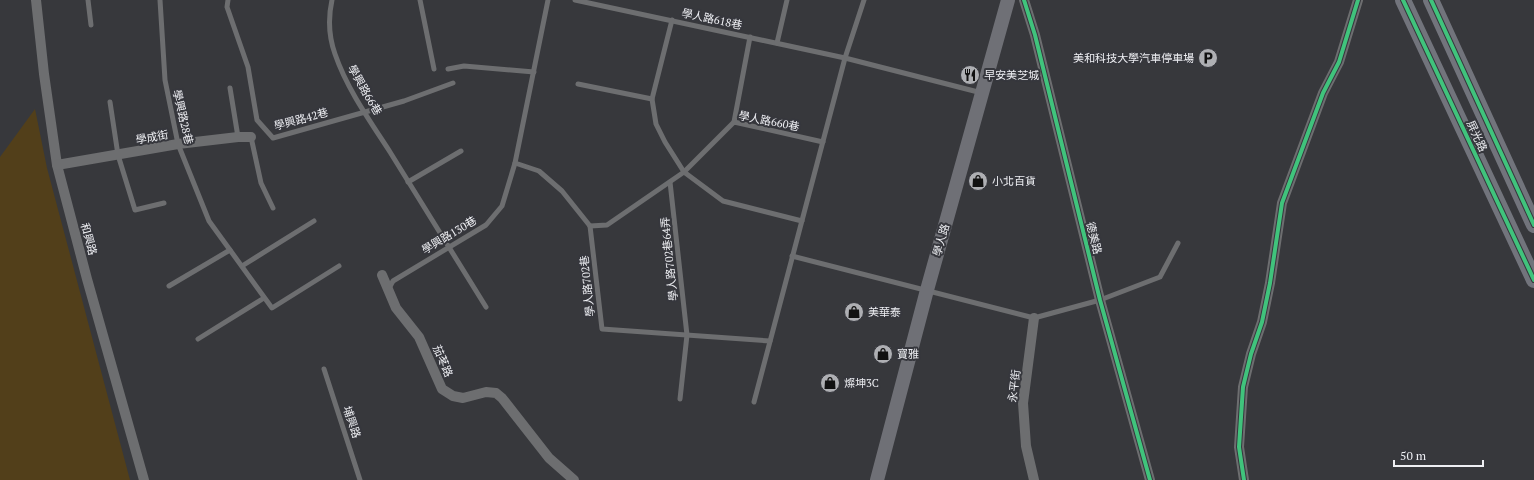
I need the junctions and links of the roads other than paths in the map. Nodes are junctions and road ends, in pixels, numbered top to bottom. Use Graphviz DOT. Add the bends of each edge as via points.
graph roads {
  1 [pos="36,0"];
  2 [pos="88,0"];
  3 [pos="160,0"];
  4 [pos="228,0"];
  5 [pos="332,0"];
  6 [pos="420,0"];
  7 [pos="548,0"];
  8 [pos="575,0"];
  9 [pos="788,0"];
  10 [pos="864,0"];
  11 [pos="1008,0"];
  12 [pos="1024,0"];
  13 [pos="1358,0"];
  14 [pos="1403,0"];
  15 [pos="1432,0"];
  16 [pos="672,20"];
  17 [pos="91,25"];
  18 [pos="750,37"];
  19 [pos="777,43"];
  20 [pos="845,58"];
  21 [pos="434,69"];
  22 [pos="448,69"];
  23 [pos="534,72"];
  24 [pos="453,83"];
  25 [pos="578,84"];
  26 [pos="230,88"];
  27 [pos="982,94"];
  28 [pos="652,99"];
  29 [pos="110,102"];
  30 [pos="365,111"];
  31 [pos="734,122"];
  32 [pos="238,137"];
  33 [pos="251,137"];
  34 [pos="822,142"];
  35 [pos="178,144"];
  36 [pos="461,151"];
  37 [pos="118,155"];
  38 [pos="516,163"];
  39 [pos="57,165"];
  40 [pos="684,172"];
  41 [pos="408,182"];
  42 [pos="670,182"];
  43 [pos="164,203"];
  44 [pos="273,208"];
  45 [pos="314,221"];
  46 [pos="802,221"];
  47 [pos="1534,225"];
  48 [pos="590,226"];
  49 [pos="1178,243"];
  50 [pos="449,247"];
  51 [pos="230,250"];
  52 [pos="792,256"];
  53 [pos="242,266"];
  54 [pos="339,266"];
  55 [pos="382,275"];
  56 [pos="1534,280"];
  57 [pos="169,286"];
  58 [pos="388,290"];
  59 [pos="927,290"];
  60 [pos="264,298"];
  61 [pos="1100,300"];
  62 [pos="486,307"];
  63 [pos="1034,318"];
  64 [pos="687,335"];
  65 [pos="198,339"];
  66 [pos="770,341"];
  67 [pos="324,369"];
  68 [pos="680,399"];
  69 [pos="754,402"];
  70 [pos="144,480"];
  71 [pos="360,480"];
  72 [pos="574,480"];
  73 [pos="877,480"];
  74 [pos="1034,480"];
  75 [pos="1150,480"];
  76 [pos="1244,480"];
  1 -- 39 [label="street, 和興路"];
  2 -- 17 [label="lane"];
  3 -- 35 [label="lane, 學興路28巷" via="165,80"];
  4 -- 30 [label="lane, 學興路42巷" via="227,7 248,67 257,120 273,138"];
  5 -- 30 [label="lane, 學興路66巷" via="329,13 334,52"];
  6 -- 21 [label="lane"];
  7 -- 23 [label="lane, 學興路130巷"];
  8 -- 16 [label="lane, 學人路618巷"];
  9 -- 19 [label="lane"];
  10 -- 20 [label="lane"];
  11 -- 27 [label="main road, 學人路"];
  12 -- 61 [label="street, 德美路" via="1035,35"];
  13 -- 76 [label="street" via="1339,62 1323,93 1282,203 1262,322 1243,387 1239,447"];
  14 -- 56 [label="main road, 屏光路"];
  15 -- 47 [label="main road, 屏光路"];
  16 -- 18 [label="lane, 學人路618巷"];
  16 -- 28 [label="lane"];
  18 -- 19 [label="lane, 學人路618巷"];
  18 -- 31 [label="lane"];
  19 -- 20 [label="lane, 學人路618巷"];
  20 -- 27 [label="lane, 學人路618巷"];
  20 -- 34 [label="lane"];
  22 -- 23 [label="lane" via="464,66"];
  23 -- 38 [label="lane, 學興路130巷"];
  24 -- 30 [label="lane, 學興路42巷" via="404,102"];
  25 -- 28 [label="lane"];
  26 -- 32 [label="lane"];
  27 -- 59 [label="main road, 學人路"];
  28 -- 40 [label="lane" via="656,124"];
  29 -- 37 [label="lane"];
  30 -- 41 [label="lane, 學興路66巷"];
  31 -- 34 [label="lane, 學人路660巷"];
  31 -- 40 [label="lane, 學人路660巷"];
  32 -- 33 [label="street, 學成街"];
  32 -- 35 [label="street, 學成街"];
  33 -- 44 [label="lane" via="261,183"];
  34 -- 46 [label="lane"];
  35 -- 37 [label="street, 學成街"];
  35 -- 51 [label="lane, 學興路28巷" via="209,221"];
  36 -- 41 [label="lane"];
  37 -- 39 [label="street, 學成街"];
  37 -- 43 [label="lane" via="135,210"];
  38 -- 48 [label="lane" via="539,171 562,192"];
  38 -- 50 [label="lane, 學興路130巷" via="502,206 486,225"];
  39 -- 70 [label="street, 和興路"];
  40 -- 42 [label="lane, 學人路660巷"];
  40 -- 46 [label="lane" via="723,201"];
  41 -- 50 [label="lane, 學興路66巷"];
  42 -- 48 [label="lane, 學人路660巷" via="607,225"];
  42 -- 64 [label="lane, 學人路702巷64弄"];
  45 -- 53 [label="lane"];
  46 -- 52 [label="lane"];
  48 -- 64 [label="lane, 學人路702巷" via="602,329"];
  49 -- 61 [label="lane" via="1160,277"];
  50 -- 58 [label="lane, 學興路130巷" via="393,281"];
  50 -- 62 [label="lane, 學興路66巷"];
  51 -- 53 [label="lane, 學興路28巷"];
  51 -- 57 [label="lane"];
  52 -- 59 [label="lane"];
  52 -- 66 [label="lane"];
  53 -- 60 [label="lane, 學興路28巷"];
  54 -- 60 [label="lane" via="272,308"];
  55 -- 58 [label="street, 茄苳路"];
  58 -- 72 [label="street, 茄苳路" via="396,308 419,337 442,389 453,396 463,398 486,392 496,393 549,458"];
  59 -- 63 [label="lane"];
  59 -- 73 [label="main road, 學人路"];
  60 -- 65 [label="lane"];
  61 -- 63 [label="lane"];
  61 -- 75 [label="street, 德美路"];
  63 -- 74 [label="street, 永平街" via="1023,403 1026,446"];
  64 -- 66 [label="lane, 學人路702巷"];
  64 -- 68 [label="lane"];
  66 -- 69 [label="lane"];
  67 -- 71 [label="lane, 埔興路"];
}
